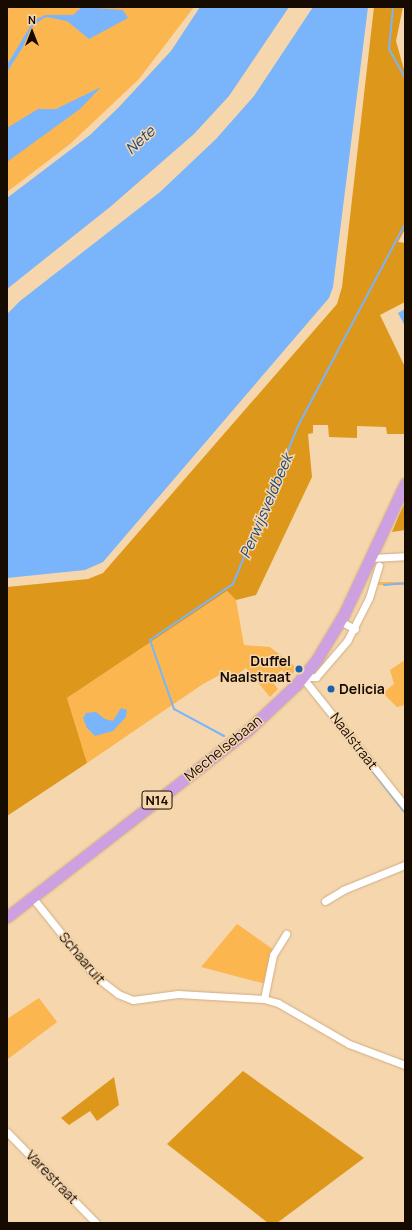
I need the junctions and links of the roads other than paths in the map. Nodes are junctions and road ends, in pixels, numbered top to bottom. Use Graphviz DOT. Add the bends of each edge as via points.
graph roads {
  1 [pos="405,484"];
  2 [pos="405,556"];
  3 [pos="375,562"];
  4 [pos="340,621"];
  5 [pos="354,629"];
  6 [pos="302,677"];
  7 [pos="405,806"];
  8 [pos="405,865"];
  9 [pos="32,897"];
  10 [pos="325,901"];
  11 [pos="7,917"];
  12 [pos="286,934"];
  13 [pos="264,999"];
  14 [pos="405,1065"];
  15 [pos="7,1132"];
  16 [pos="96,1223"];
  1 -- 3 [label="main road, Mechelsebaan / N14"];
  2 -- 3 [label="street"];
  3 -- 4 [label="main road, Mechelsebaan / N14"];
  3 -- 5 [label="street, Mechelsebaan" via="369,598"];
  4 -- 5 [label="street"];
  4 -- 6 [label="main road, Mechelsebaan / N14"];
  5 -- 6 [label="street, Mechelsebaan" via="323,671 316,677"];
  6 -- 7 [label="street, Naalstraat"];
  6 -- 9 [label="main road, Mechelsebaan / N14" via="246,731"];
  8 -- 10 [label="street" via="344,890"];
  9 -- 11 [label="main road, Mechelsebaan / N14"];
  9 -- 13 [label="street, Schaaruit" via="95,976 118,994 133,1000 178,994"];
  12 -- 13 [label="street" via="273,955"];
  13 -- 14 [label="street, Schaaruit" via="278,1003 349,1044"];
  15 -- 16 [label="street, Varestraat"];
}
